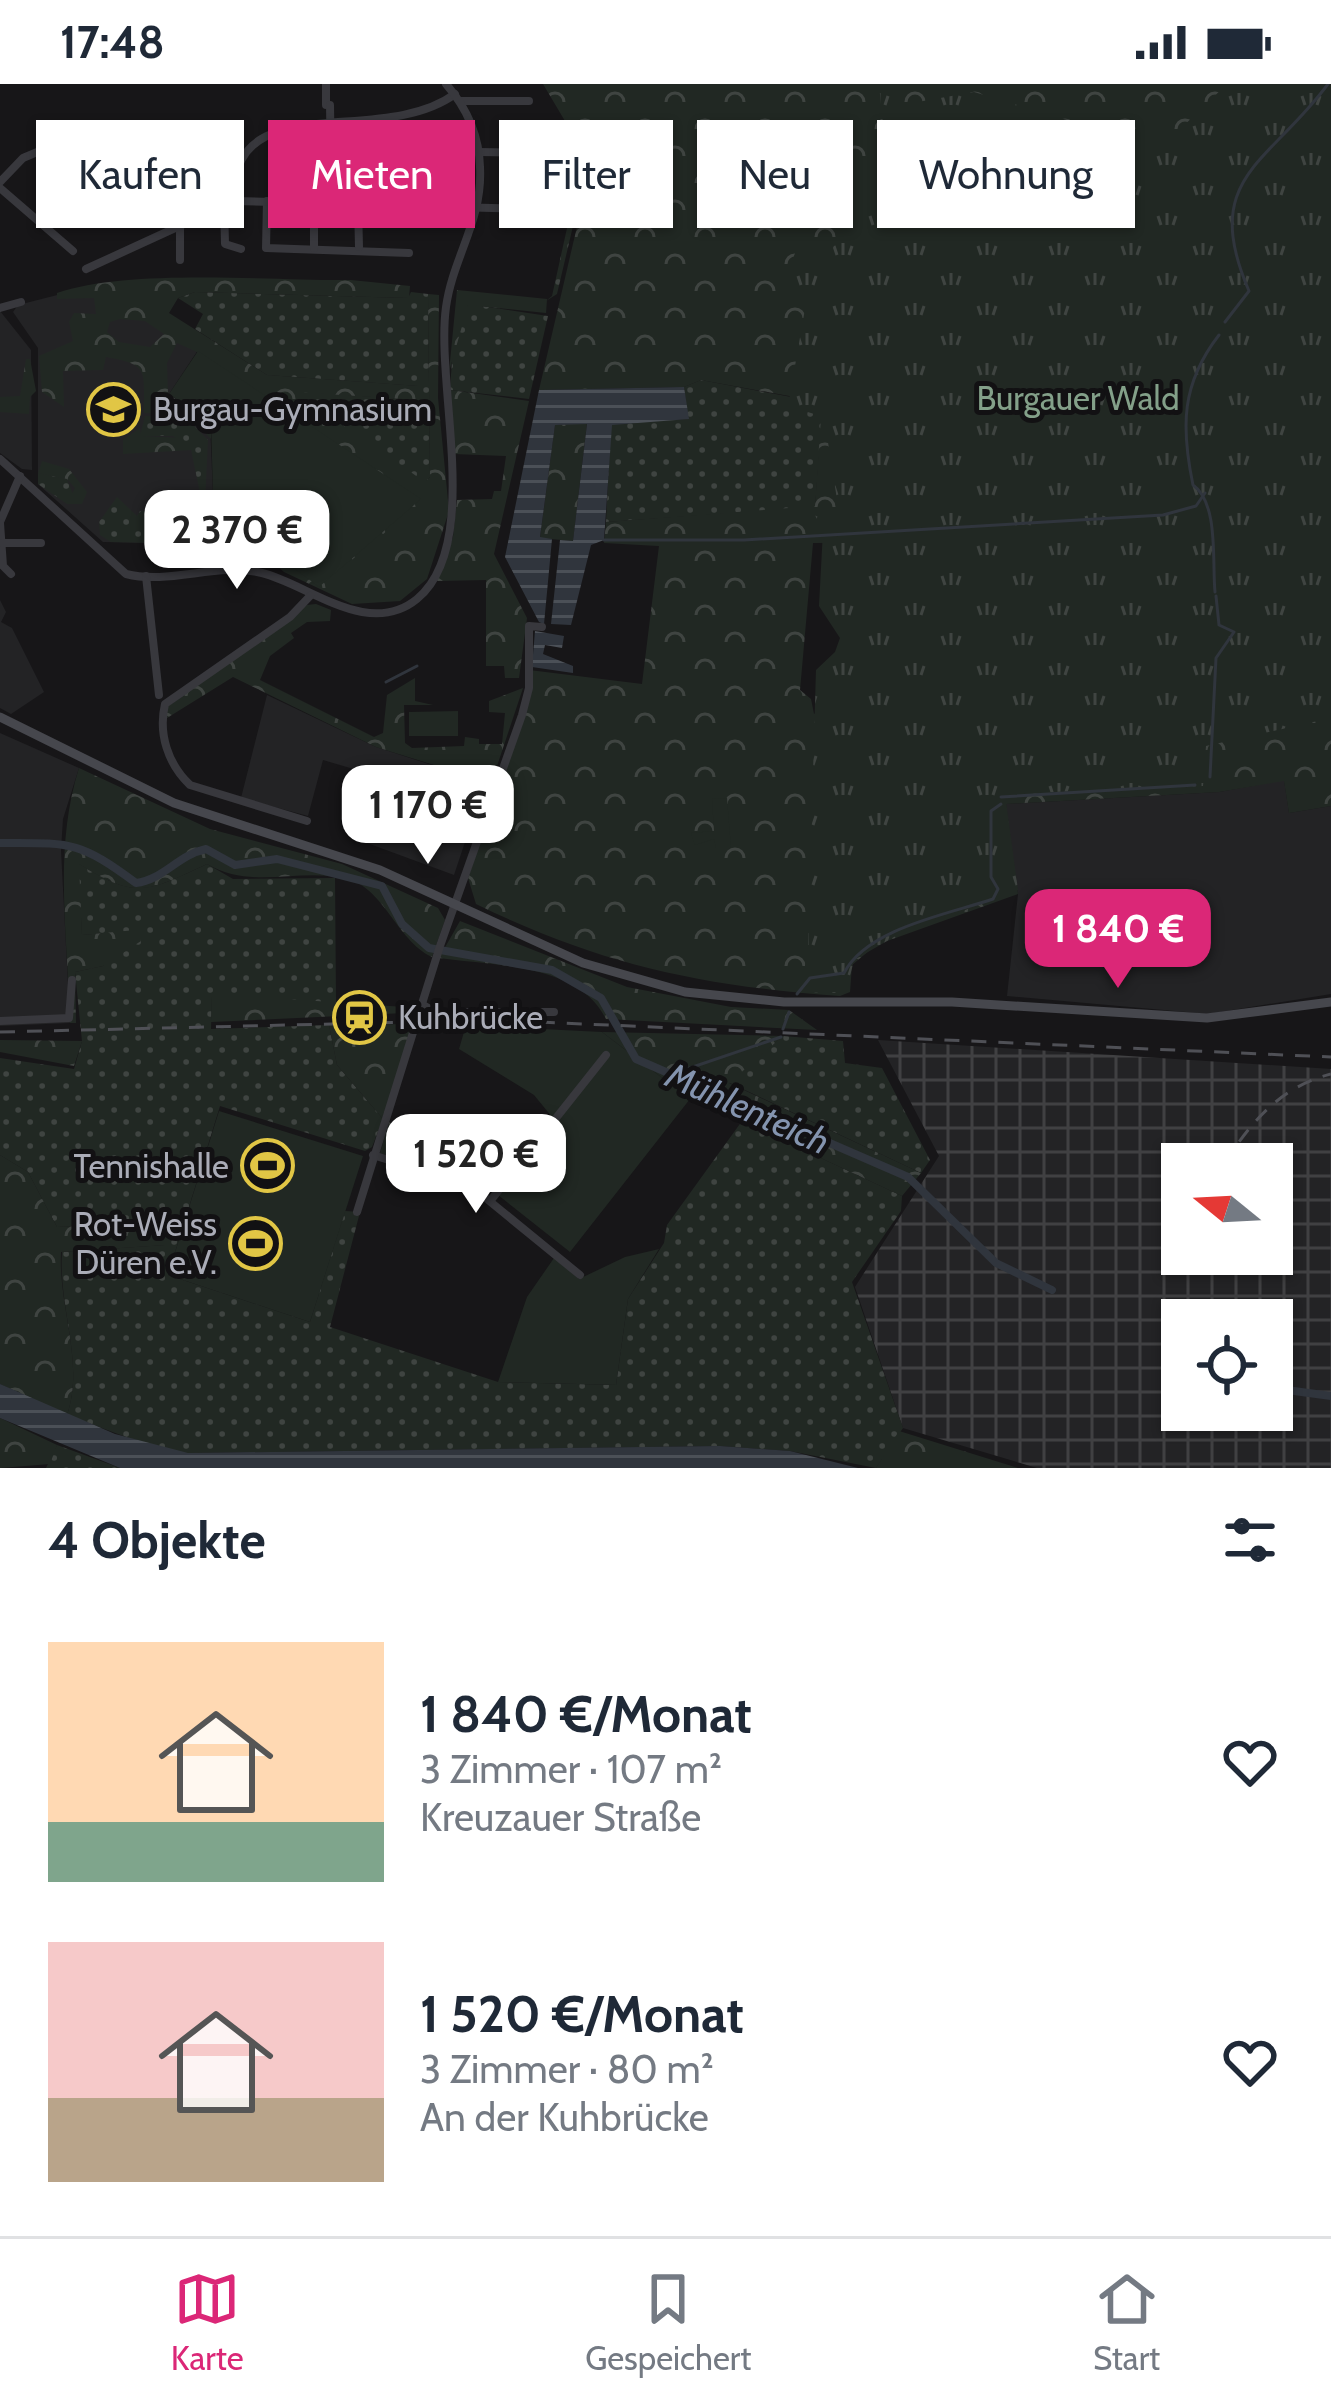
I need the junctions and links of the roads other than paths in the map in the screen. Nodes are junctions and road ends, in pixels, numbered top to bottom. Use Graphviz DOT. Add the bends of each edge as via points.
graph roads {
  1 [pos="326,84"];
  2 [pos="446,84"];
  3 [pos="458,98"];
  4 [pos="529,101"];
  5 [pos="306,105"];
  6 [pos="328,105"];
  7 [pos="352,106"];
  8 [pos="374,106"];
  9 [pos="329,120"];
  10 [pos="36,151"];
  11 [pos="479,152"];
  12 [pos="499,152"];
  13 [pos="0,185"];
  14 [pos="267,201"];
  15 [pos="244,202"];
  16 [pos="475,205"];
  17 [pos="479,205"];
  18 [pos="499,207"];
  19 [pos="170,228"];
  20 [pos="180,228"];
  21 [pos="227,228"];
  22 [pos="314,228"];
  23 [pos="358,228"];
  24 [pos="358,247"];
  25 [pos="314,248"];
  26 [pos="241,249"];
  27 [pos="73,250"];
  28 [pos="409,253"];
  29 [pos="180,260"];
  30 [pos="86,269"];
  31 [pos="21,302"];
  32 [pos="0,308"];
  33 [pos="0,459"];
  34 [pos="20,476"];
  35 [pos="0,523"];
  36 [pos="2,543"];
  37 [pos="41,543"];
  38 [pos="10,574"];
  39 [pos="146,576"];
  40 [pos="310,596"];
  41 [pos="542,627"];
  42 [pos="159,695"];
  43 [pos="0,717"];
  44 [pos="307,821"];
  45 [pos="456,906"];
  46 [pos="72,980"];
  47 [pos="1331,1002"];
  48 [pos="424,1005"];
  49 [pos="554,1012"];
  50 [pos="0,1021"];
  51 [pos="605,1055"];
  52 [pos="374,1156"];
  53 [pos="491,1200"];
  54 [pos="357,1212"];
  55 [pos="580,1275"];
  1 -- 6 [label="street"];
  2 -- 3 [label="street"];
  3 -- 4 [label="street"];
  3 -- 8 [label="street" via="428,107"];
  3 -- 11 [label="street"];
  5 -- 6 [label="street"];
  6 -- 7 [label="street"];
  6 -- 9 [label="street"];
  10 -- 13 [label="street"];
  11 -- 12 [label="street"];
  11 -- 17 [label="street"];
  13 -- 27 [label="street"];
  14 -- 15 [label="street"];
  14 -- 25 [label="street" via="266,248"];
  16 -- 17 [label="street"];
  17 -- 18 [label="street"];
  17 -- 40 [label="street" via="447,303 443,382 453,500 442,560 404,607 352,609"];
  19 -- 30 [label="street"];
  20 -- 29 [label="street"];
  21 -- 26 [label="street" via="225,244"];
  22 -- 25 [label="street"];
  23 -- 24 [label="street"];
  24 -- 25 [label="street"];
  24 -- 28 [label="street"];
  31 -- 32 [label="street"];
  33 -- 34 [label="street"];
  34 -- 35 [label="street"];
  34 -- 39 [label="street" via="120,570"];
  35 -- 36 [label="street"];
  36 -- 37 [label="street"];
  36 -- 38 [label="street"];
  39 -- 40 [label="street" via="246,570"];
  39 -- 42 [label="street"];
  40 -- 44 [label="street" via="165,704 162,718 165,746 190,785"];
  41 -- 45 [label="street" via="530,626 530,688"];
  43 -- 45 [label="main road" via="174,803 363,864"];
  45 -- 47 [label="main road" via="564,956 685,992 1207,1018"];
  45 -- 48 [label="street"];
  46 -- 50 [label="street" via="69,1018"];
  48 -- 49 [label="street" via="435,1012"];
  48 -- 52 [label="street"];
  51 -- 53 [label="street"];
  52 -- 53 [label="street" via="471,1186"];
  52 -- 54 [label="street"];
  53 -- 55 [label="street"];
}
